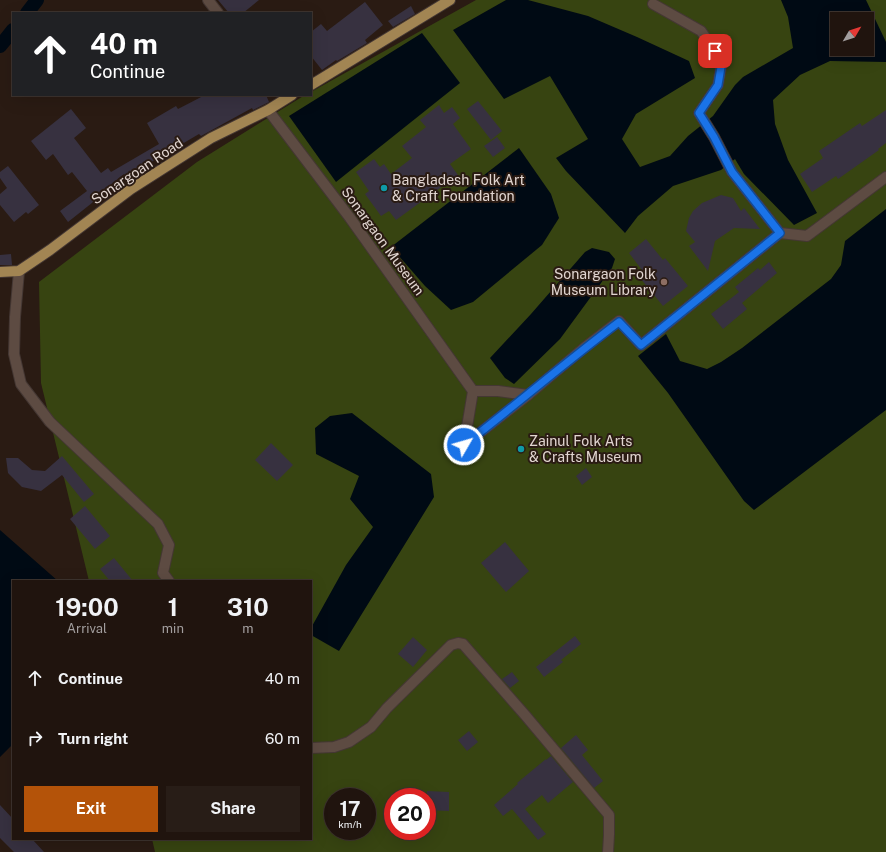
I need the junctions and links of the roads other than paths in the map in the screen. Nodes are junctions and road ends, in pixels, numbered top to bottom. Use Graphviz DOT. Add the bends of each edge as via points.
graph roads {
  1 [pos="208,0"];
  2 [pos="450,0"];
  3 [pos="653,4"];
  4 [pos="217,12"];
  5 [pos="312,84"];
  6 [pos="286,97"];
  7 [pos="268,110"];
  8 [pos="886,177"];
  9 [pos="780,233"];
  10 [pos="19,271"];
  11 [pos="0,272"];
  12 [pos="473,391"];
  13 [pos="528,395"];
  14 [pos="168,580"];
  15 [pos="312,748"];
  16 [pos="608,852"];
  1 -- 4 [label="street"];
  2 -- 5 [label="main road"];
  3 -- 9 [label="street" via="701,31 722,61 718,85 699,113 732,172"];
  6 -- 7 [label="main road, Sonargoan Road"];
  7 -- 10 [label="main road, Sonargoan Road" via="211,138 166,166"];
  7 -- 12 [label="street, Sonargaon Museum" via="350,218"];
  8 -- 9 [label="street" via="807,236"];
  9 -- 13 [label="street" via="641,345 619,322"];
  10 -- 11 [label="main road"];
  10 -- 14 [label="street" via="14,354 21,384 50,422 158,524 170,545 163,574"];
  12 -- 13 [label="street"];
  12 -- 13 [label="street" via="464,445"];
  15 -- 16 [label="street" via="334,747 349,742 371,727 451,645 463,644 609,816"];
}
